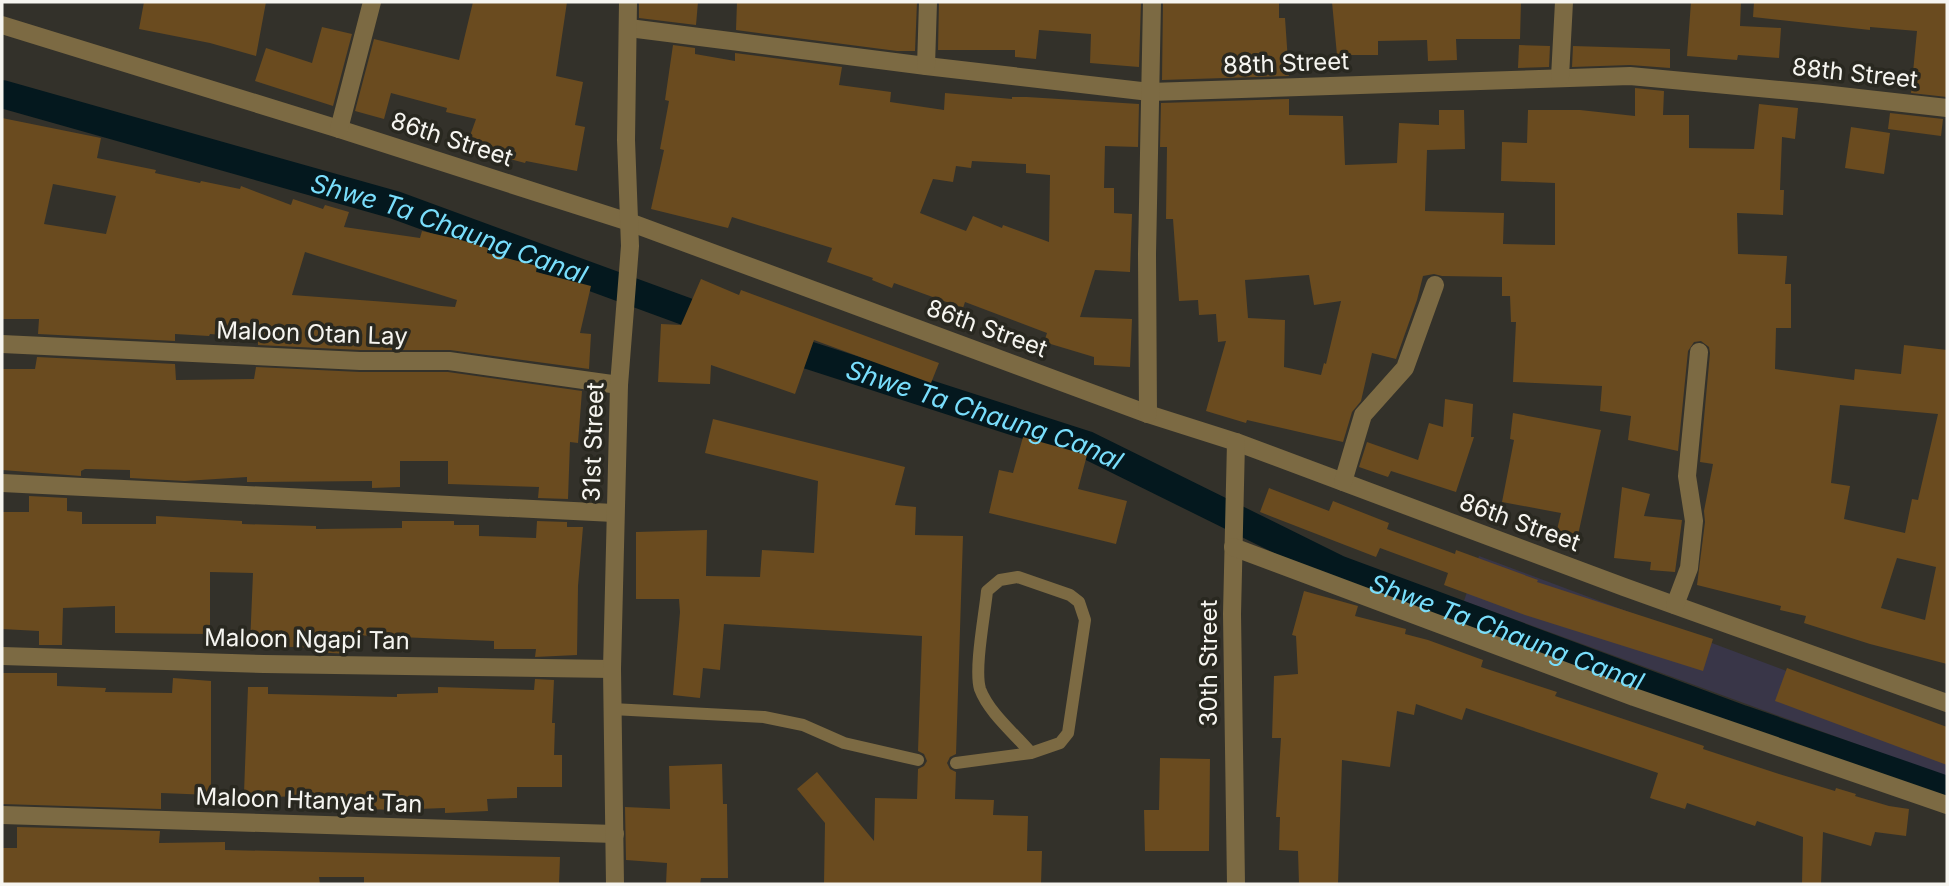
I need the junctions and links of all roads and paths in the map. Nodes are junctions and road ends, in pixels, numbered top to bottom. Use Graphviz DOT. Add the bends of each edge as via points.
graph roads {
  1 [pos="372,2"];
  2 [pos="628,2"];
  3 [pos="928,2"];
  4 [pos="1152,2"];
  5 [pos="1564,2"];
  6 [pos="2,25"];
  7 [pos="629,28"];
  8 [pos="926,66"];
  9 [pos="1560,77"];
  10 [pos="1150,92"];
  11 [pos="1947,108"];
  12 [pos="339,129"];
  13 [pos="629,222"];
  14 [pos="1435,285"];
  15 [pos="2,344"];
  16 [pos="1699,352"];
  17 [pos="619,385"];
  18 [pos="1148,414"];
  19 [pos="1236,442"];
  20 [pos="1343,482"];
  21 [pos="2,483"];
  22 [pos="614,513"];
  23 [pos="1233,547"];
  24 [pos="1675,605"];
  25 [pos="2,656"];
  26 [pos="612,669"];
  27 [pos="1947,703"];
  28 [pos="612,709"];
  29 [pos="1031,753"];
  30 [pos="918,760"];
  31 [pos="956,763"];
  32 [pos="1947,805"];
  33 [pos="2,815"];
  34 [pos="615,834"];
  35 [pos="615,884"];
  36 [pos="1236,884"];
  1 -- 12 [label="street"];
  2 -- 7 [label="street, 31st Street"];
  3 -- 8 [label="street"];
  4 -- 10 [label="street"];
  5 -- 9 [label="street"];
  6 -- 12 [label="street, 86th Street"];
  7 -- 8 [label="street, 88th Street"];
  7 -- 13 [label="street, 31st Street" via="625,140"];
  8 -- 10 [label="street, 88th Street"];
  9 -- 10 [label="street, 88th Street"];
  9 -- 11 [label="street, 88th Street" via="1630,76"];
  10 -- 18 [label="street"];
  12 -- 13 [label="street, 86th Street"];
  13 -- 17 [label="street, 31st Street"];
  13 -- 18 [label="street, 86th Street"];
  14 -- 20 [label="street" via="1405,368 1363,415"];
  15 -- 17 [label="street, Maloon Otan Lay" via="360,362 449,361"];
  16 -- 24 [label="street" via="1687,476 1694,521 1689,568"];
  17 -- 22 [label="street, 31st Street"];
  18 -- 19 [label="street, 86th Street"];
  19 -- 20 [label="street, 86th Street"];
  19 -- 23 [label="street, 30th Street"];
  20 -- 24 [label="street, 86th Street"];
  21 -- 22 [label="street"];
  22 -- 26 [label="street, 31st Street"];
  23 -- 32 [label="street" via="1634,697"];
  23 -- 36 [label="street, 30th Street"];
  24 -- 27 [label="street, 86th Street"];
  25 -- 26 [label="street, Maloon Ngapi Tan"];
  26 -- 28 [label="street, 31st Street"];
  28 -- 30 [label="lane" via="764,717 803,725 844,743"];
  28 -- 34 [label="street, 31st Street"];
  29 -- 29 [label="lane" via="993,710 980,689 978,672 987,591 1000,580 1018,577 1070,595 1079,602 1085,620 1068,733 1060,743"];
  29 -- 31 [label="lane"];
  33 -- 34 [label="street, Maloon Htanyat Tan"];
  34 -- 35 [label="street, 31st Street"];
}
